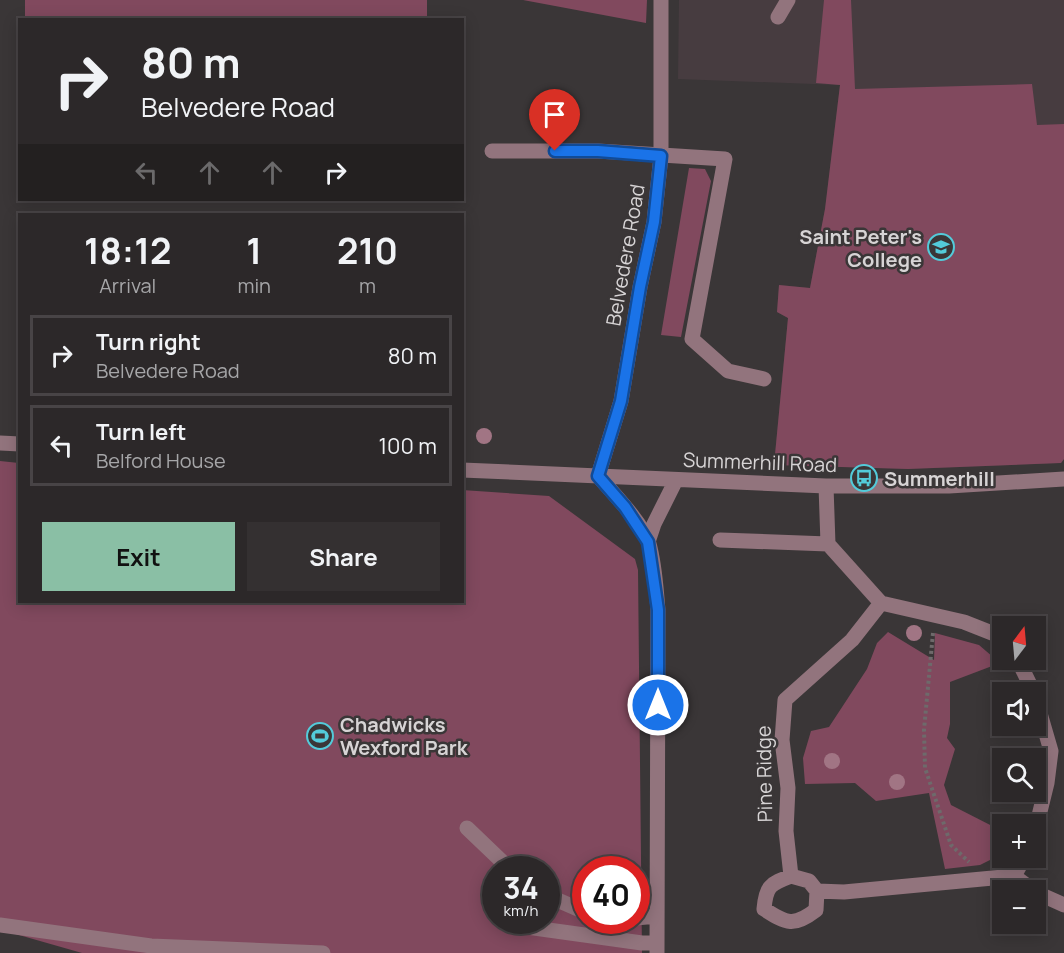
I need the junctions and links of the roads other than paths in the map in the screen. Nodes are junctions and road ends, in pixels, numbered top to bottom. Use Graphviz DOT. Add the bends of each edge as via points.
graph roads {
  1 [pos="662,0"];
  2 [pos="789,0"];
  3 [pos="778,17"];
  4 [pos="492,151"];
  5 [pos="661,156"];
  6 [pos="764,379"];
  7 [pos="0,443"];
  8 [pos="18,444"];
  9 [pos="464,470"];
  10 [pos="598,476"];
  11 [pos="1064,479"];
  12 [pos="675,480"];
  13 [pos="826,486"];
  14 [pos="720,540"];
  15 [pos="648,542"];
  16 [pos="828,544"];
  17 [pos="881,603"];
  18 [pos="992,633"];
  19 [pos="1046,722"];
  20 [pos="1057,751"];
  21 [pos="1039,814"];
  22 [pos="467,828"];
  23 [pos="496,856"];
  24 [pos="1018,868"];
  25 [pos="791,876"];
  26 [pos="1014,876"];
  27 [pos="1020,880"];
  28 [pos="817,891"];
  29 [pos="1046,896"];
  30 [pos="1064,905"];
  31 [pos="657,916"];
  32 [pos="650,917"];
  33 [pos="0,925"];
  34 [pos="560,932"];
  35 [pos="657,948"];
  36 [pos="323,953"];
  1 -- 5 [label="street, Belvedere Road"];
  2 -- 3 [label="street"];
  4 -- 5 [label="street" via="598,151"];
  5 -- 6 [label="street" via="725,159 692,339 728,371"];
  5 -- 10 [label="street, Belvedere Road" via="654,222 621,401"];
  7 -- 8 [label="street"];
  9 -- 10 [label="street, Summerhill Road"];
  10 -- 12 [label="street, Summerhill Road"];
  10 -- 15 [label="street"];
  11 -- 13 [label="street, Summerhill Road" via="949,486"];
  12 -- 13 [label="street, Summerhill Road"];
  12 -- 15 [label="street"];
  13 -- 16 [label="street"];
  14 -- 16 [label="street"];
  15 -- 31 [label="street" via="658,610"];
  16 -- 17 [label="street"];
  17 -- 18 [label="street" via="964,622"];
  17 -- 25 [label="street, Pine Ridge" via="852,640 785,700 782,740"];
  19 -- 20 [label="street"];
  20 -- 21 [label="street"];
  22 -- 23 [label="street"];
  24 -- 26 [label="street"];
  25 -- 28 [label="street" via="809,881"];
  25 -- 28 [label="street" via="773,883 765,894 764,909 783,922 801,921 816,910"];
  26 -- 27 [label="street"];
  26 -- 28 [label="street" via="844,892"];
  29 -- 30 [label="street"];
  31 -- 32 [label="street"];
  31 -- 35 [label="street"];
  33 -- 36 [label="street" via="150,946"];
  34 -- 35 [label="street"];
}
